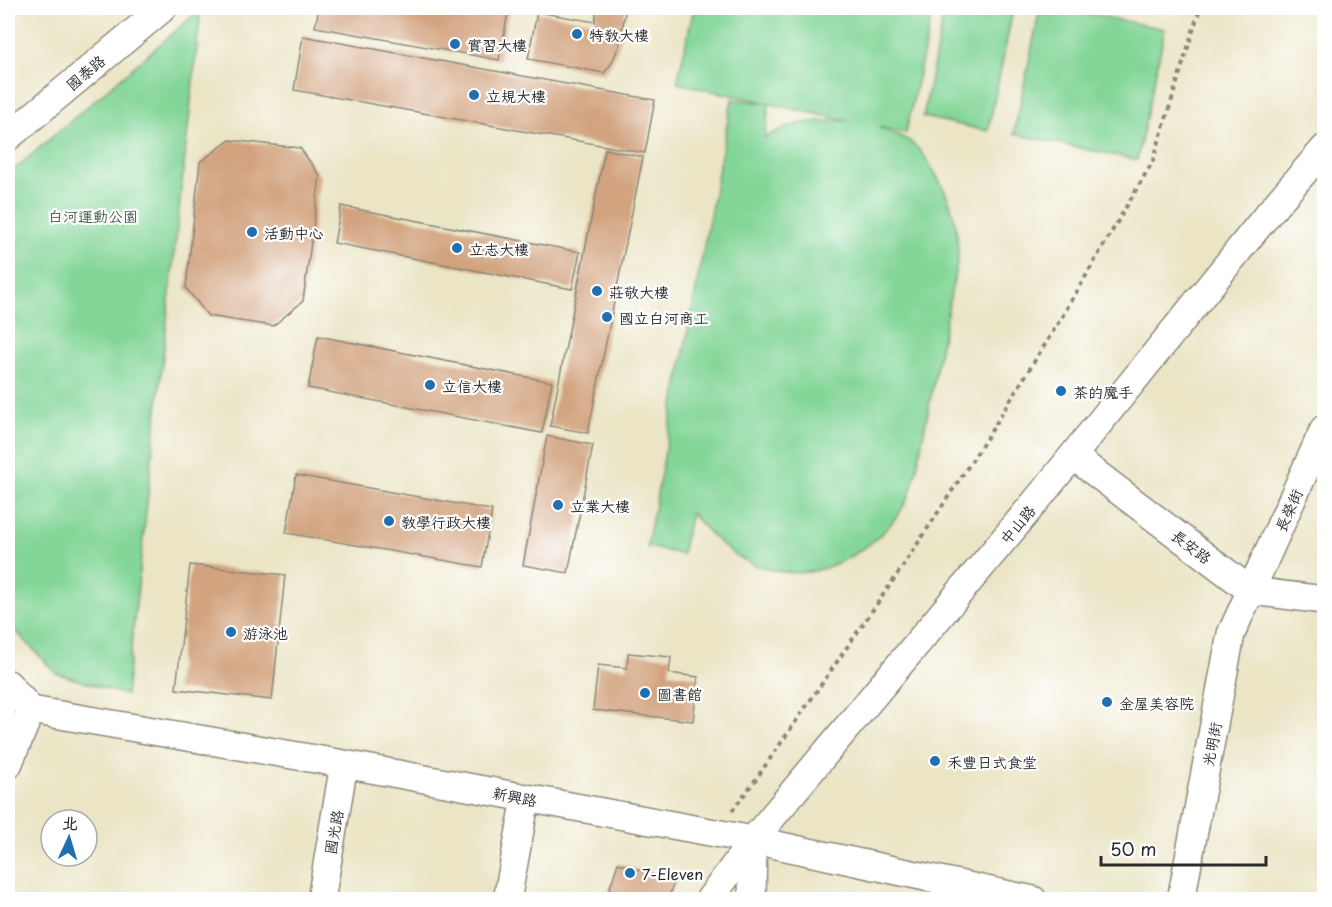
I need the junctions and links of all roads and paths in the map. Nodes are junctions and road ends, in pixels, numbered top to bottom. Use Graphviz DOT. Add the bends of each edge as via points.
graph roads {
  1 [pos="163,8"];
  2 [pos="1200,8"];
  3 [pos="8,137"];
  4 [pos="1324,149"];
  5 [pos="1324,429"];
  6 [pos="1073,456"];
  7 [pos="1251,591"];
  8 [pos="1324,600"];
  9 [pos="8,684"];
  10 [pos="31,710"];
  11 [pos="345,764"];
  12 [pos="8,765"];
  13 [pos="526,798"];
  14 [pos="714,833"];
  15 [pos="753,840"];
  16 [pos="321,900"];
  17 [pos="507,900"];
  18 [pos="709,900"];
  19 [pos="752,900"];
  20 [pos="1032,900"];
  21 [pos="1181,900"];
  1 -- 3 [label="street, 國泰路"];
  2 -- 14 [label="path" via="1153,161 1075,295 901,569 756,779"];
  4 -- 6 [label="street, 中山路"];
  5 -- 7 [label="street, 長榮街"];
  6 -- 7 [label="street, 長安路"];
  6 -- 15 [label="street, 中山路"];
  7 -- 8 [label="street"];
  7 -- 21 [label="street, 光明街" via="1231,634"];
  9 -- 10 [label="street"];
  10 -- 11 [label="street, 新興路"];
  10 -- 12 [label="street"];
  11 -- 13 [label="street, 新興路"];
  11 -- 16 [label="street, 國光路"];
  13 -- 14 [label="street, 新興路"];
  13 -- 17 [label="street"];
  14 -- 15 [label="street, 新興路"];
  15 -- 18 [label="street, 中山路"];
  15 -- 19 [label="street"];
  15 -- 20 [label="street, 新興路"];
}
